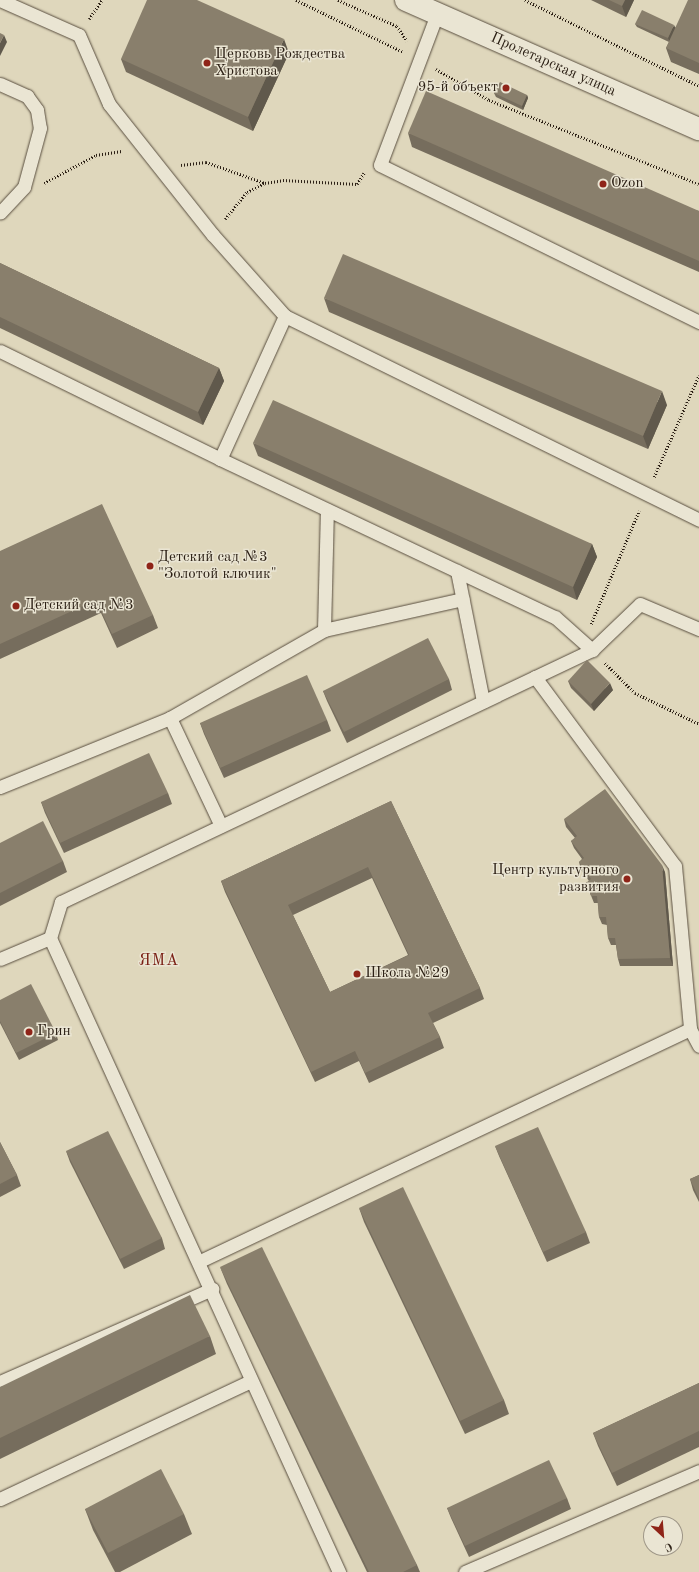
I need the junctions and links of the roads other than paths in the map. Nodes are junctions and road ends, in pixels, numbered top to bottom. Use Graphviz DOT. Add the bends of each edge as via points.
graph roads {
  1 [pos="0,0"];
  2 [pos="406,0"];
  3 [pos="438,14"];
  4 [pos="0,84"];
  5 [pos="699,129"];
  6 [pos="0,213"];
  7 [pos="285,316"];
  8 [pos="699,322"];
  9 [pos="0,351"];
  10 [pos="220,459"];
  11 [pos="327,510"];
  12 [pos="699,520"];
  13 [pos="457,571"];
  14 [pos="463,599"];
  15 [pos="699,629"];
  16 [pos="324,630"];
  17 [pos="592,650"];
  18 [pos="535,677"];
  19 [pos="484,701"];
  20 [pos="170,718"];
  21 [pos="0,787"];
  22 [pos="221,826"];
  23 [pos="50,938"];
  24 [pos="0,959"];
  25 [pos="690,1029"];
  26 [pos="699,1046"];
  27 [pos="200,1261"];
  28 [pos="212,1289"];
  29 [pos="251,1381"];
  30 [pos="0,1382"];
  31 [pos="699,1471"];
  32 [pos="0,1499"];
  33 [pos="339,1572"];
  34 [pos="465,1572"];
  1 -- 7 [label="lane" via="79,35 109,104 213,236"];
  2 -- 3 [label="street, Пролетарская улица"];
  3 -- 5 [label="street, Пролетарская улица"];
  3 -- 8 [label="lane" via="380,165"];
  4 -- 6 [label="lane" via="27,96 37,110 40,128 24,187"];
  7 -- 10 [label="lane"];
  7 -- 12 [label="lane"];
  9 -- 10 [label="lane"];
  10 -- 11 [label="lane"];
  11 -- 13 [label="lane"];
  11 -- 16 [label="lane"];
  13 -- 14 [label="lane"];
  13 -- 17 [label="lane" via="555,617"];
  14 -- 16 [label="lane"];
  14 -- 19 [label="lane"];
  15 -- 17 [label="lane" via="640,604"];
  16 -- 20 [label="lane"];
  17 -- 18 [label="lane"];
  18 -- 19 [label="lane"];
  18 -- 25 [label="lane" via="675,866"];
  19 -- 22 [label="lane"];
  20 -- 21 [label="lane"];
  20 -- 22 [label="lane"];
  22 -- 23 [label="lane" via="61,902"];
  23 -- 24 [label="lane"];
  23 -- 27 [label="lane"];
  25 -- 26 [label="lane"];
  25 -- 27 [label="lane"];
  27 -- 28 [label="lane"];
  28 -- 29 [label="lane"];
  28 -- 30 [label="lane"];
  29 -- 32 [label="lane"];
  29 -- 33 [label="lane"];
  31 -- 34 [label="lane"];
}
